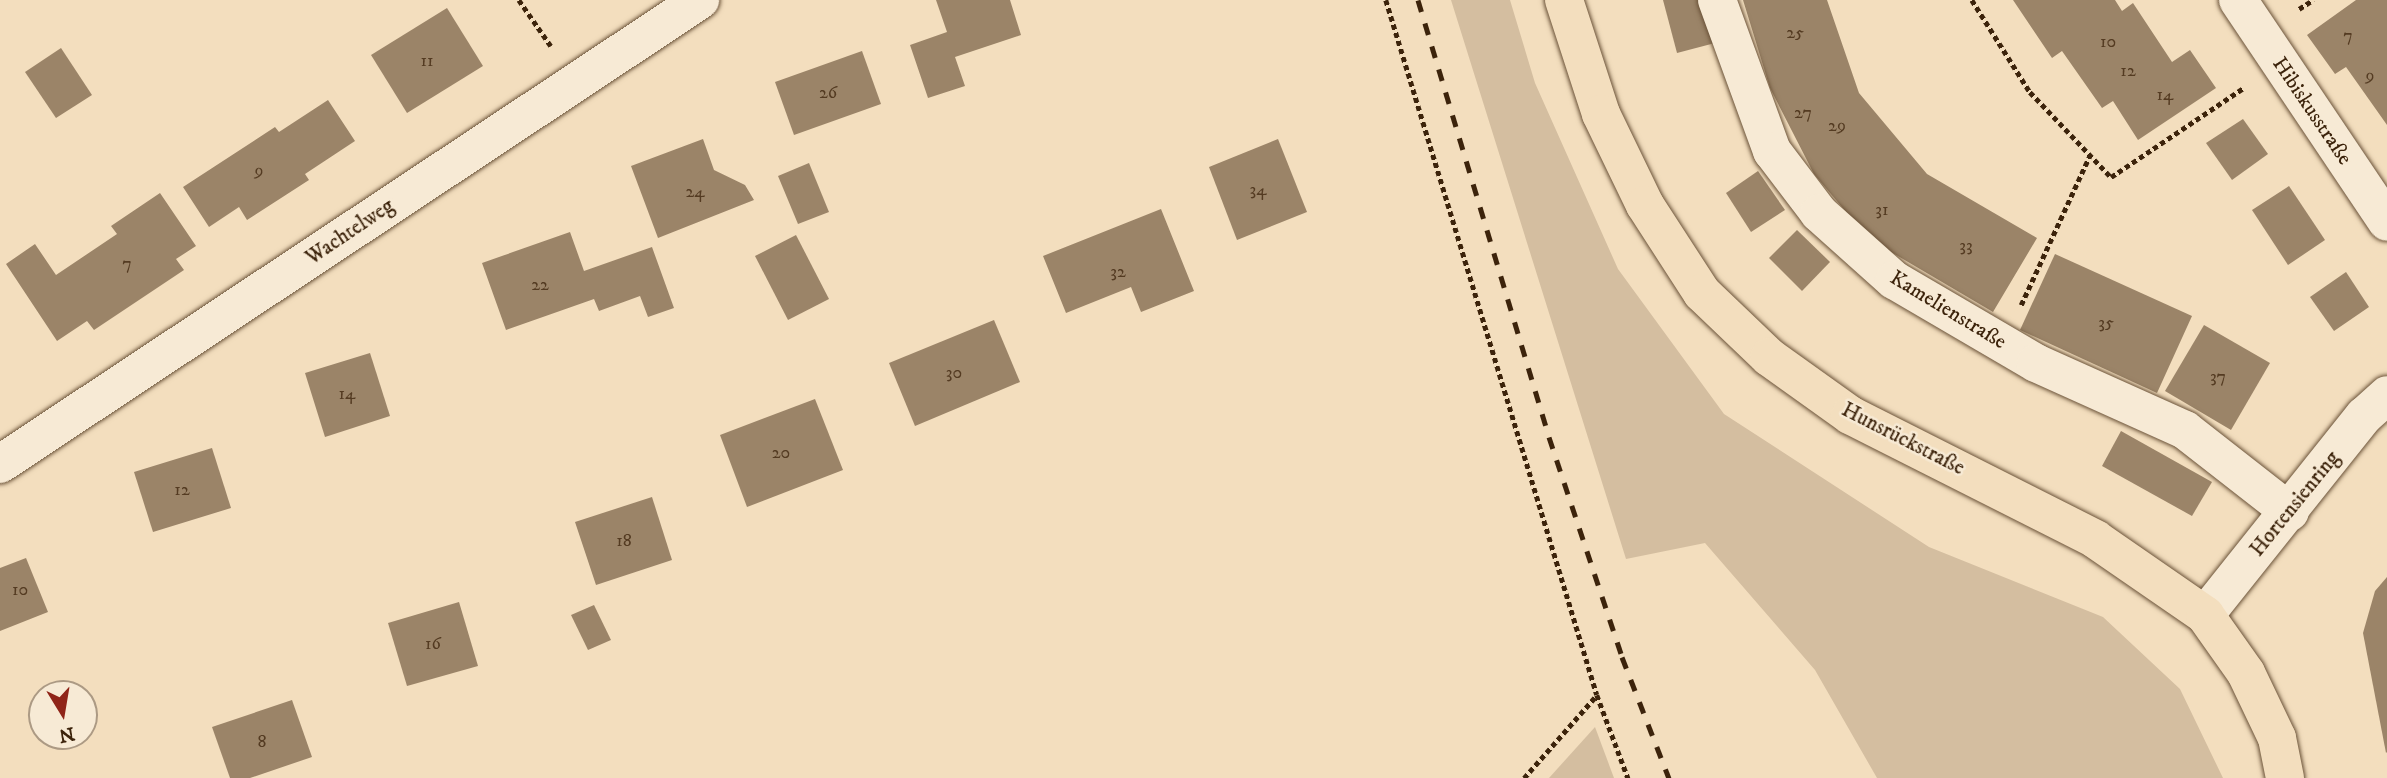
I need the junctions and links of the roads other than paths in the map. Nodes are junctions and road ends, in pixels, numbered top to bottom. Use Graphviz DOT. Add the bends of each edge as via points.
graph roads {
  1 [pos="700,0"];
  2 [pos="1564,0"];
  3 [pos="1717,0"];
  4 [pos="2238,0"];
  5 [pos="2387,222"];
  6 [pos="2387,394"];
  7 [pos="0,464"];
  8 [pos="2290,512"];
  9 [pos="2205,615"];
  10 [pos="2285,778"];
  1 -- 7 [label="street, Wachtelweg"];
  2 -- 9 [label="main road, Hunsrückstraße" via="1601,114 1645,205 1711,302 1769,357 1850,415 2095,539"];
  3 -- 8 [label="street, Kamelienstraße" via="1773,151 1819,212 1894,280 2036,363 2185,430"];
  4 -- 5 [label="street, Hibiskusstraße"];
  6 -- 8 [label="street, Hortensienring" via="2364,416"];
  8 -- 9 [label="street, Hortensienring"];
  9 -- 10 [label="main road, Hunsrückstraße" via="2246,673 2277,738"];
}
